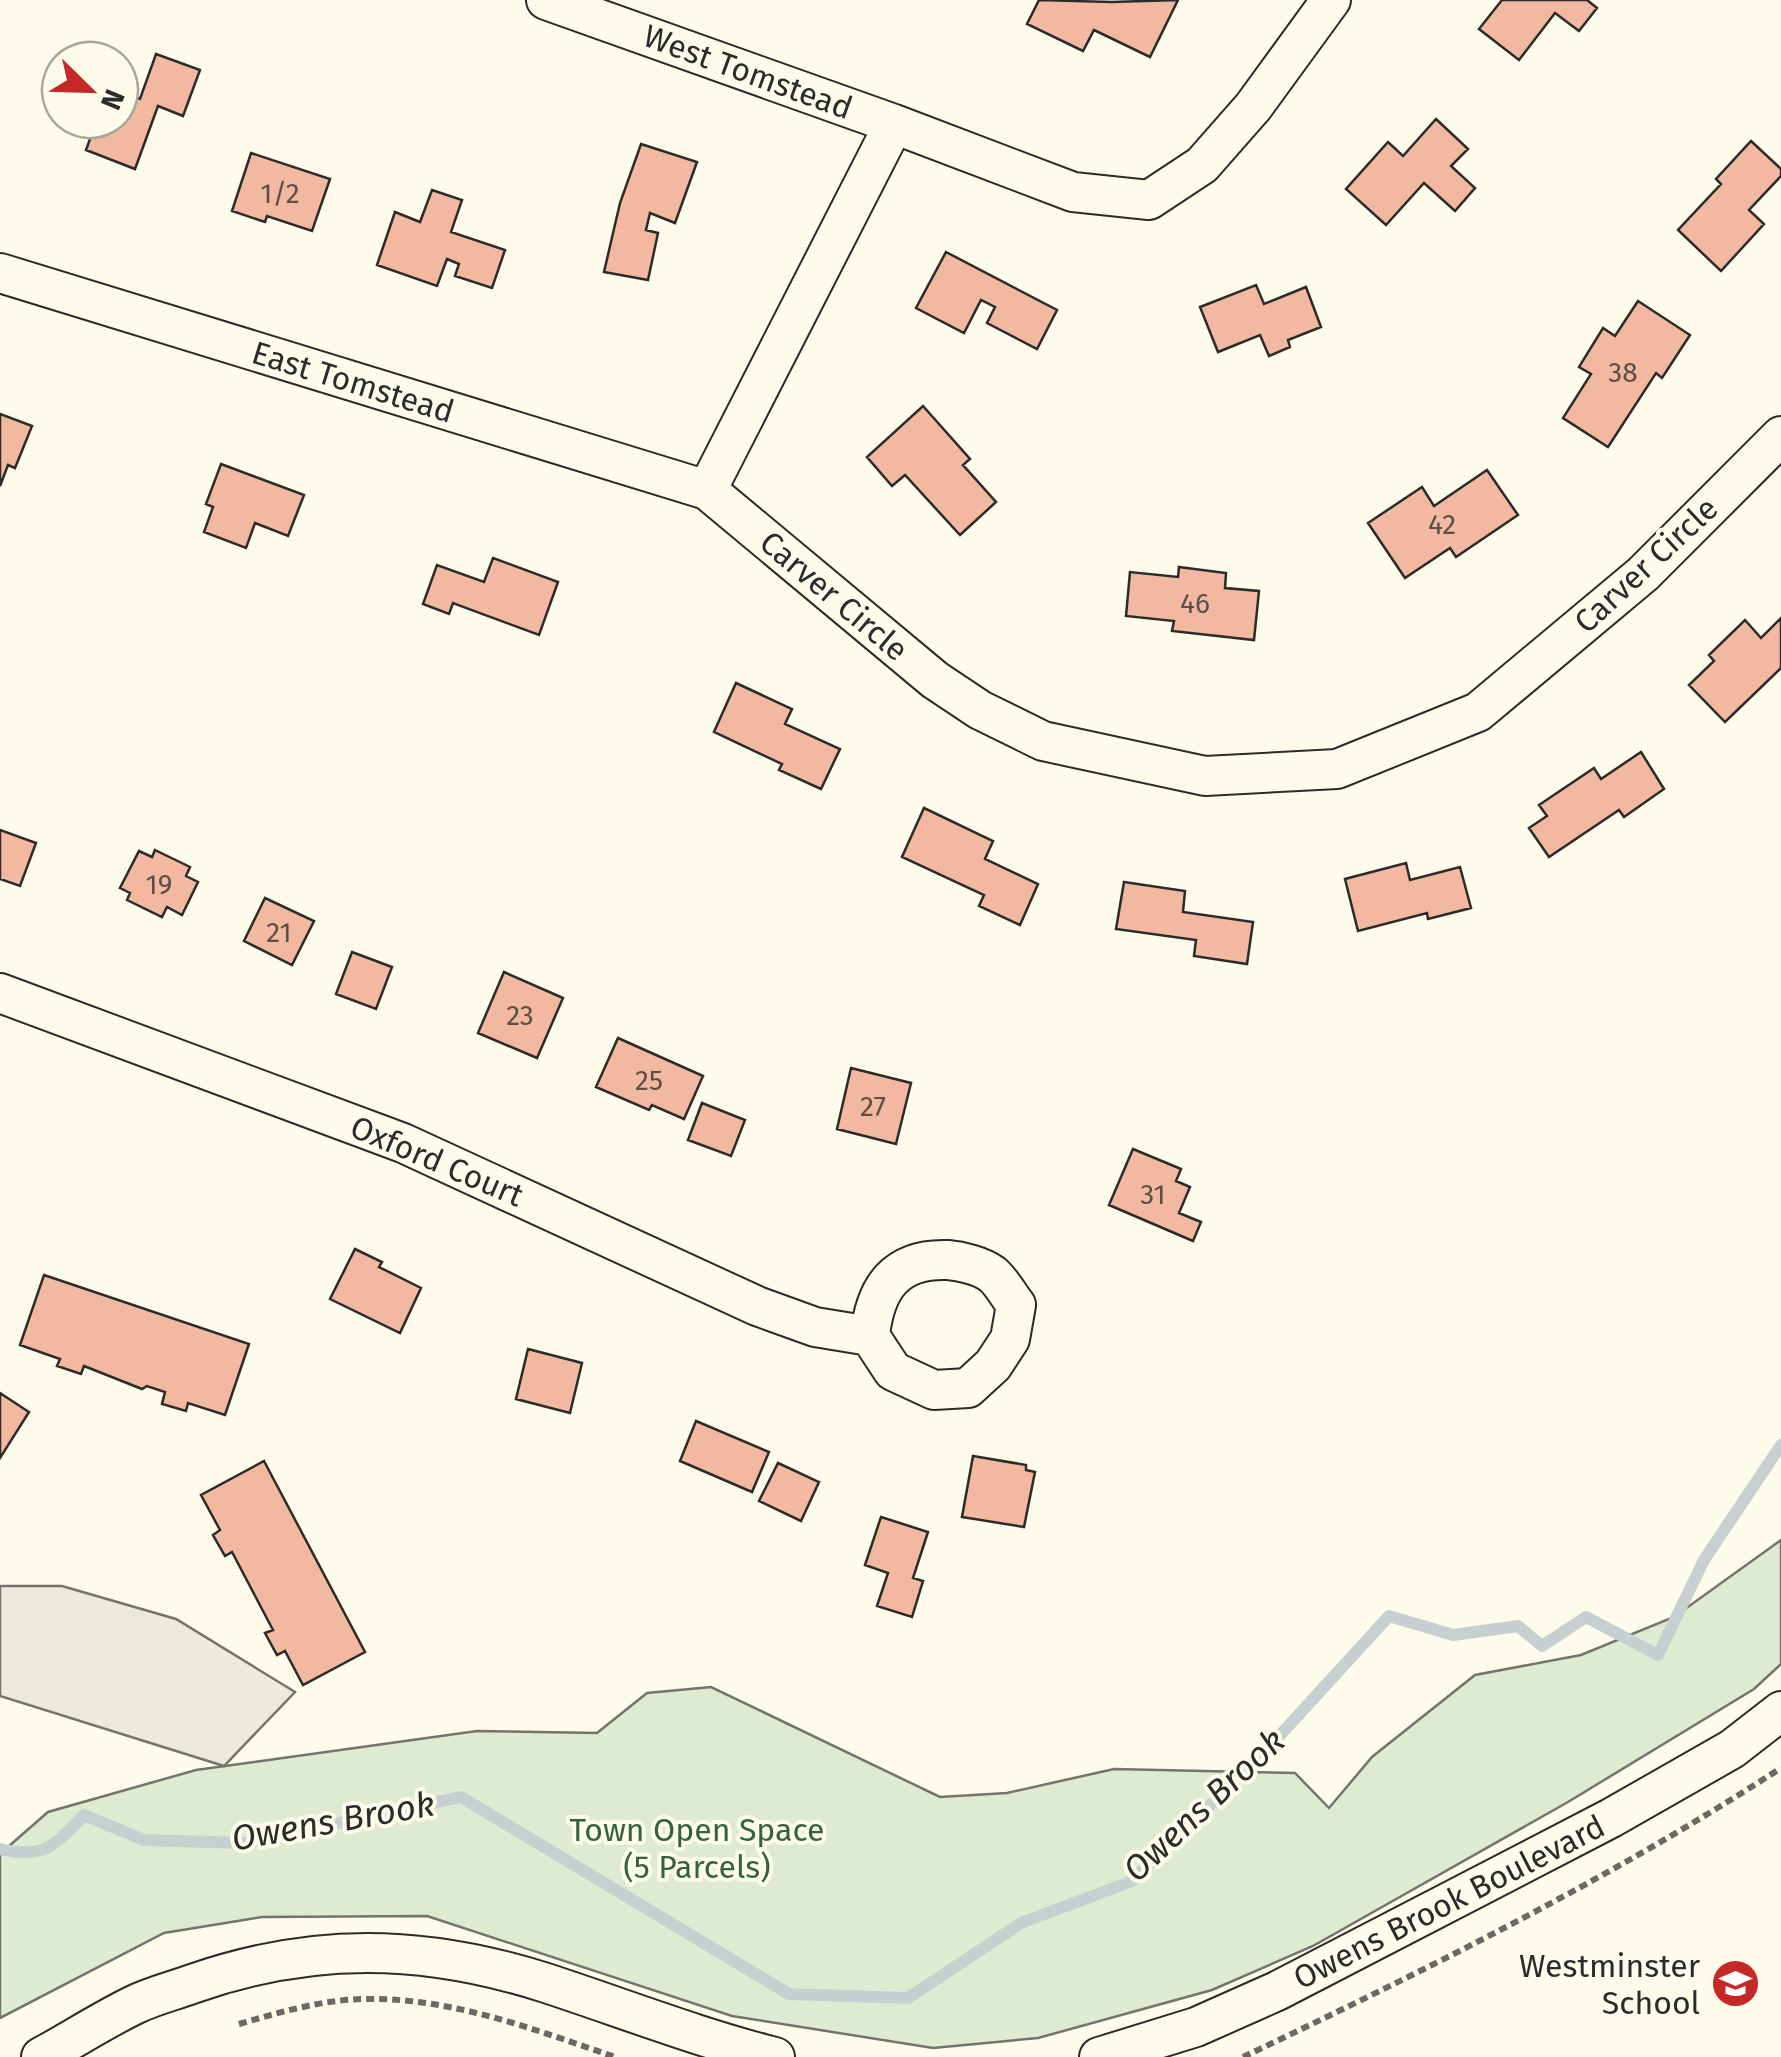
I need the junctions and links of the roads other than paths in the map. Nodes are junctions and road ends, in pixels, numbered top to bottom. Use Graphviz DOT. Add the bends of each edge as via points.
graph roads {
  1 [pos="546,0"];
  2 [pos="1330,0"];
  3 [pos="894,124"];
  4 [pos="0,273"];
  5 [pos="1781,436"];
  6 [pos="707,490"];
  7 [pos="0,993"];
  8 [pos="870,1336"];
  9 [pos="1781,1711"];
  10 [pos="41,2057"];
  11 [pos="775,2057"];
  12 [pos="1099,2057"];
  1 -- 3 [label="street, West Tomstead"];
  2 -- 3 [label="street" via="1202,165 1149,200 1073,192"];
  3 -- 6 [label="street"];
  4 -- 6 [label="street, East Tomstead"];
  5 -- 6 [label="street, Carver Circle" via="1643,574 1478,712 1337,769 1205,776 1043,742 980,710"];
  7 -- 8 [label="street, Oxford Court" via="403,1142 757,1306 815,1327"];
  9 -- 12 [label="street, Owens Brook Boulevard" via="1732,1749 1611,1818 1278,1992"];
  10 -- 11 [label="street" via="137,2004 218,1975 297,1956 371,1952 440,1957 540,1981"];
}
